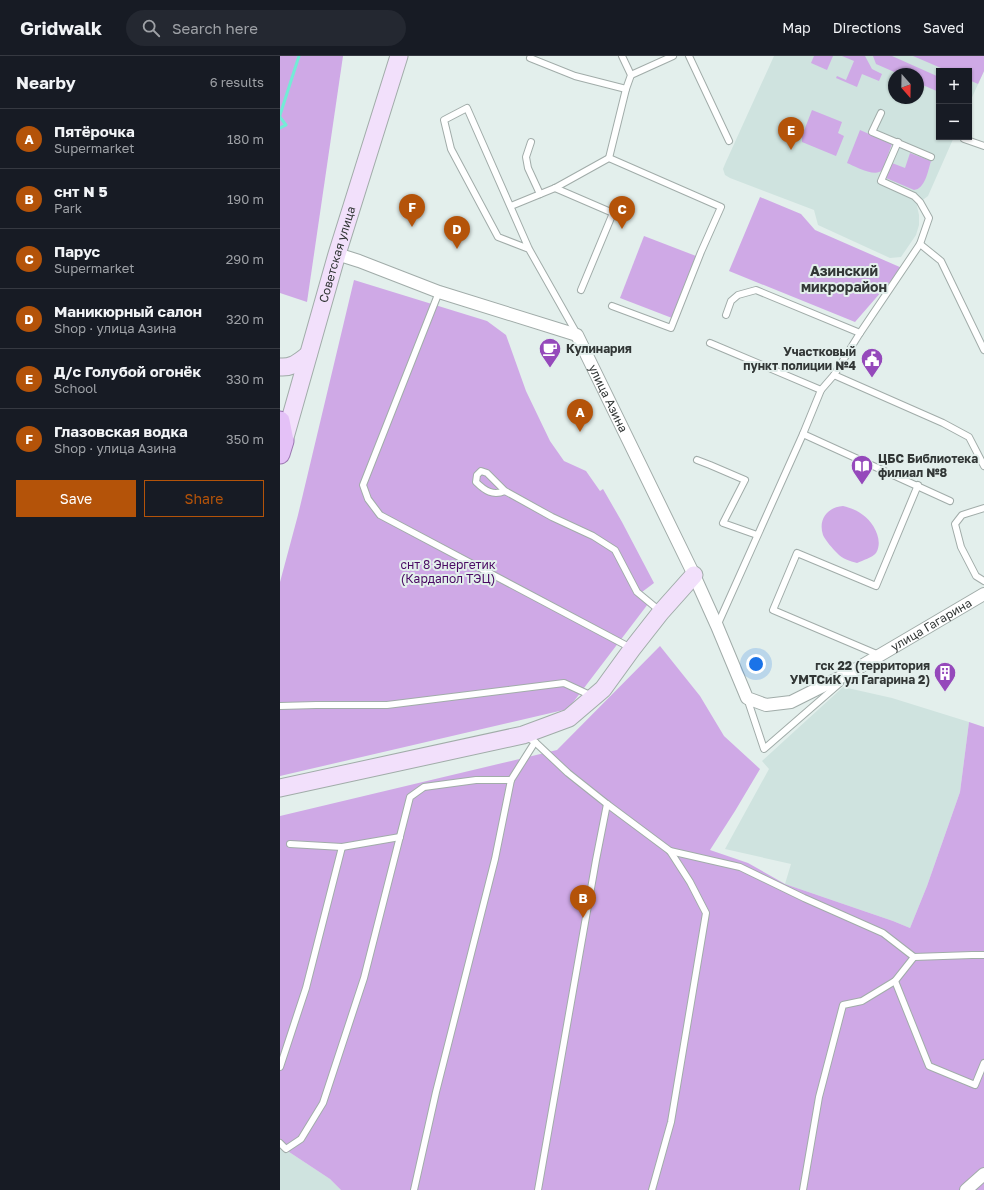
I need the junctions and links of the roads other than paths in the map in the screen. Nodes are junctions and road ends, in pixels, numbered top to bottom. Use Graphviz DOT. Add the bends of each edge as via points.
graph roads {
  1 [pos="399,56"];
  2 [pos="622,56"];
  3 [pos="673,56"];
  4 [pos="689,56"];
  5 [pos="530,58"];
  6 [pos="631,75"];
  7 [pos="626,89"];
  8 [pos="881,113"];
  9 [pos="967,140"];
  10 [pos="729,141"];
  11 [pos="531,142"];
  12 [pos="898,142"];
  13 [pos="984,146"];
  14 [pos="931,157"];
  15 [pos="609,158"];
  16 [pos="555,188"];
  17 [pos="540,194"];
  18 [pos="510,206"];
  19 [pos="920,244"];
  20 [pos="529,250"];
  21 [pos="337,254"];
  22 [pos="581,290"];
  23 [pos="439,292"];
  24 [pos="612,306"];
  25 [pos="726,315"];
  26 [pos="860,333"];
  27 [pos="577,335"];
  28 [pos="710,343"];
  29 [pos="984,350"];
  30 [pos="308,355"];
  31 [pos="280,367"];
  32 [pos="834,375"];
  33 [pos="821,390"];
  34 [pos="280,421"];
  35 [pos="803,434"];
  36 [pos="282,448"];
  37 [pos="697,460"];
  38 [pos="984,466"];
  39 [pos="918,485"];
  40 [pos="505,490"];
  41 [pos="950,501"];
  42 [pos="984,508"];
  43 [pos="757,535"];
  44 [pos="694,575"];
  45 [pos="984,580"];
  46 [pos="984,594"];
  47 [pos="661,612"];
  48 [pos="717,626"];
  49 [pos="632,648"];
  50 [pos="879,655"];
  51 [pos="853,671"];
  52 [pos="594,697"];
  53 [pos="747,698"];
  54 [pos="280,706"];
  55 [pos="529,738"];
  56 [pos="511,780"];
  57 [pos="280,788"];
  58 [pos="607,804"];
  59 [pos="400,837"];
  60 [pos="290,844"];
  61 [pos="342,847"];
  62 [pos="670,851"];
  63 [pos="984,955"];
  64 [pos="914,957"];
  65 [pos="895,981"];
  66 [pos="984,1063"];
  67 [pos="280,1067"];
  68 [pos="280,1143"];
  69 [pos="984,1174"];
  70 [pos="414,1190"];
  71 [pos="538,1190"];
  72 [pos="652,1190"];
  73 [pos="803,1190"];
  74 [pos="966,1190"];
  1 -- 21 [label="street, Советская улица"];
  2 -- 6 [label="lane"];
  3 -- 6 [label="lane"];
  4 -- 10 [label="lane"];
  5 -- 7 [label="lane" via="576,76"];
  6 -- 7 [label="lane"];
  7 -- 15 [label="lane"];
  8 -- 12 [label="lane" via="872,132"];
  9 -- 13 [label="lane"];
  11 -- 17 [label="lane" via="526,157 528,168"];
  12 -- 14 [label="lane"];
  12 -- 19 [label="lane" via="881,181 914,196 920,202 929,218"];
  15 -- 16 [label="lane"];
  15 -- 24 [label="lane" via="721,207 671,328"];
  16 -- 17 [label="lane"];
  16 -- 22 [label="lane" via="613,213"];
  17 -- 18 [label="lane"];
  18 -- 20 [label="lane"];
  18 -- 20 [label="lane" via="466,108 444,120 451,150 498,237"];
  19 -- 26 [label="lane"];
  19 -- 29 [label="lane" via="942,261"];
  20 -- 27 [label="lane"];
  21 -- 23 [label="street"];
  21 -- 30 [label="street, Советская улица"];
  23 -- 27 [label="street"];
  23 -- 49 [label="lane" via="363,484 368,499 380,515"];
  25 -- 26 [label="lane" via="732,301 738,295 756,290"];
  26 -- 32 [label="lane"];
  27 -- 44 [label="street, улица Азина"];
  28 -- 33 [label="lane"];
  30 -- 31 [label="street" via="295,365"];
  30 -- 36 [label="street, Советская улица"];
  32 -- 33 [label="lane"];
  32 -- 38 [label="lane" via="943,422 969,437"];
  33 -- 35 [label="lane"];
  34 -- 36 [label="main road"];
  35 -- 39 [label="lane"];
  35 -- 43 [label="lane"];
  37 -- 43 [label="lane" via="745,480 723,523"];
  39 -- 41 [label="lane"];
  39 -- 50 [label="lane" via="876,586 797,553 773,610"];
  40 -- 40 [label="lane" via="487,473 481,471 476,474 476,482 487,492 499,493"];
  40 -- 47 [label="lane" via="615,550 637,592"];
  42 -- 45 [label="lane" via="962,515 955,524 961,547 976,576"];
  43 -- 48 [label="lane"];
  44 -- 47 [label="street"];
  44 -- 48 [label="street, улица Азина"];
  46 -- 50 [label="street, улица Гагарина"];
  47 -- 49 [label="street"];
  48 -- 53 [label="street, улица Азина"];
  49 -- 52 [label="street" via="603,689"];
  50 -- 51 [label="street, улица Гагарина"];
  51 -- 53 [label="street, улица Гагарина" via="791,702 766,705"];
  51 -- 53 [label="lane" via="764,749"];
  52 -- 54 [label="lane" via="564,683 387,705"];
  52 -- 55 [label="street" via="569,718"];
  55 -- 56 [label="lane"];
  55 -- 57 [label="street"];
  55 -- 58 [label="lane"];
  56 -- 59 [label="lane" via="476,780 424,787 410,797"];
  56 -- 70 [label="lane" via="495,859"];
  58 -- 62 [label="lane"];
  58 -- 71 [label="lane"];
  59 -- 61 [label="lane"];
  59 -- 68 [label="lane" via="364,978 322,1103 301,1139 286,1149"];
  60 -- 61 [label="lane"];
  61 -- 67 [label="lane" via="306,988"];
  62 -- 64 [label="lane" via="740,867 883,933"];
  62 -- 72 [label="lane" via="706,913 671,1122"];
  63 -- 64 [label="lane"];
  64 -- 65 [label="lane"];
  65 -- 66 [label="lane" via="929,1066 975,1085"];
  65 -- 73 [label="lane" via="862,1001 843,1005 819,1097"];
  69 -- 74 [label="street"];
}
